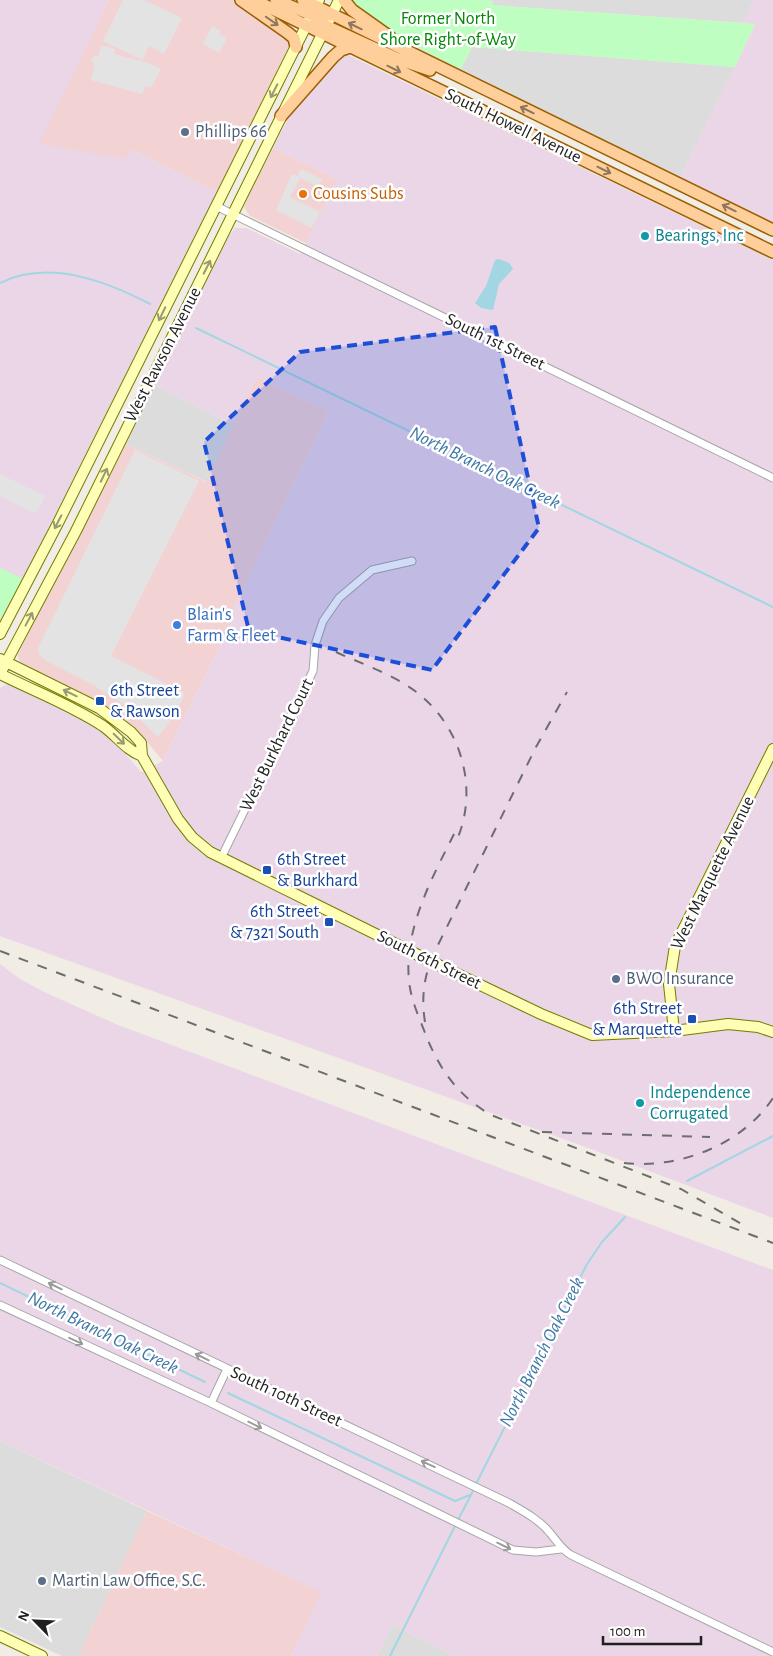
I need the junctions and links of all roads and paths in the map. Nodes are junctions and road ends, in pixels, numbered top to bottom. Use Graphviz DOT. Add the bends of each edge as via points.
graph roads {
  1 [pos="241,0"];
  2 [pos="254,0"];
  3 [pos="276,0"];
  4 [pos="303,0"];
  5 [pos="339,0"];
  6 [pos="344,0"];
  7 [pos="313,12"];
  8 [pos="332,14"];
  9 [pos="324,30"];
  10 [pos="296,47"];
  11 [pos="350,47"];
  12 [pos="424,60"];
  13 [pos="462,78"];
  14 [pos="493,93"];
  15 [pos="484,112"];
  16 [pos="281,116"];
  17 [pos="679,184"];
  18 [pos="671,202"];
  19 [pos="216,206"];
  20 [pos="233,215"];
  21 [pos="773,230"];
  22 [pos="773,252"];
  23 [pos="115,408"];
  24 [pos="132,417"];
  25 [pos="773,478"];
  26 [pos="412,561"];
  27 [pos="0,634"];
  28 [pos="3,661"];
  29 [pos="0,674"];
  30 [pos="773,749"];
  31 [pos="142,756"];
  32 [pos="221,858"];
  33 [pos="674,1031"];
  34 [pos="773,1032"];
  35 [pos="0,1260"];
  36 [pos="0,1305"];
  37 [pos="227,1368"];
  38 [pos="211,1403"];
  39 [pos="561,1549"];
  40 [pos="0,1636"];
  41 [pos="773,1652"];
  42 [pos="42,1656"];
  1 -- 10 [label="main road, one-way" via="294,38"];
  2 -- 7 [label="main road, South Howell Avenue"];
  3 -- 7 [label="main road"];
  4 -- 7 [label="main road, South Howell Avenue"];
  5 -- 8 [label="main road, West Rawson Avenue"];
  6 -- 12 [label="main road" via="352,10 416,51"];
  7 -- 8 [label="main road, South Howell Avenue"];
  7 -- 9 [label="main road, South Howell Avenue"];
  7 -- 10 [label="main road, West Rawson Avenue"];
  8 -- 9 [label="main road, West Rawson Avenue"];
  12 -- 8 [label="main road, South Howell Avenue, one-way"];
  9 -- 11 [label="main road, South Howell Avenue"];
  9 -- 13 [label="main road" via="398,59"];
  9 -- 16 [label="main road, West Rawson Avenue"];
  10 -- 19 [label="main road, West Rawson Avenue, one-way"];
  11 -- 15 [label="main road, South Howell Avenue, one-way"];
  11 -- 16 [label="main road" via="333,56"];
  12 -- 13 [label="main road, South Howell Avenue"];
  13 -- 14 [label="main road, South Howell Avenue"];
  14 -- 15 [label="main road"];
  17 -- 14 [label="main road, South Howell Avenue, one-way"];
  15 -- 18 [label="main road, South Howell Avenue, one-way"];
  16 -- 20 [label="main road, West Rawson Avenue"];
  17 -- 18 [label="main road"];
  21 -- 17 [label="main road, South Howell Avenue, one-way"];
  18 -- 22 [label="main road, South Howell Avenue"];
  19 -- 20 [label="street, South 1st Street"];
  19 -- 23 [label="main road, West Rawson Avenue, one-way"];
  24 -- 20 [label="main road, West Rawson Avenue, one-way"];
  20 -- 25 [label="street, South 1st Street"];
  23 -- 24 [label="main road"];
  23 -- 27 [label="main road, West Rawson Avenue, one-way"];
  28 -- 24 [label="main road, West Rawson Avenue, one-way"];
  26 -- 32 [label="street, West Burkhard Court" via="372,570 339,598 323,622 315,645 313,671"];
  28 -- 29 [label="main road, West Rawson Avenue"];
  31 -- 28 [label="main road, South 6th Street, one-way" via="140,743 111,715"];
  29 -- 31 [label="main road, South 6th Street, one-way" via="93,720 131,752"];
  30 -- 33 [label="main road, West Marquette Avenue" via="675,946 669,984"];
  31 -- 32 [label="main road, South 6th Street" via="185,828 201,845"];
  32 -- 33 [label="main road, South 6th Street" via="502,996 592,1035"];
  33 -- 34 [label="main road, South 6th Street" via="728,1024"];
  37 -- 35 [label="street, South 10th Street, one-way"];
  36 -- 38 [label="street, one-way"];
  37 -- 38 [label="street"];
  39 -- 37 [label="street, South 10th Street, one-way" via="550,1532 532,1516"];
  38 -- 39 [label="street, one-way" via="514,1550"];
  39 -- 41 [label="street, South 10th Street"];
  40 -- 42 [label="main road"];
}
